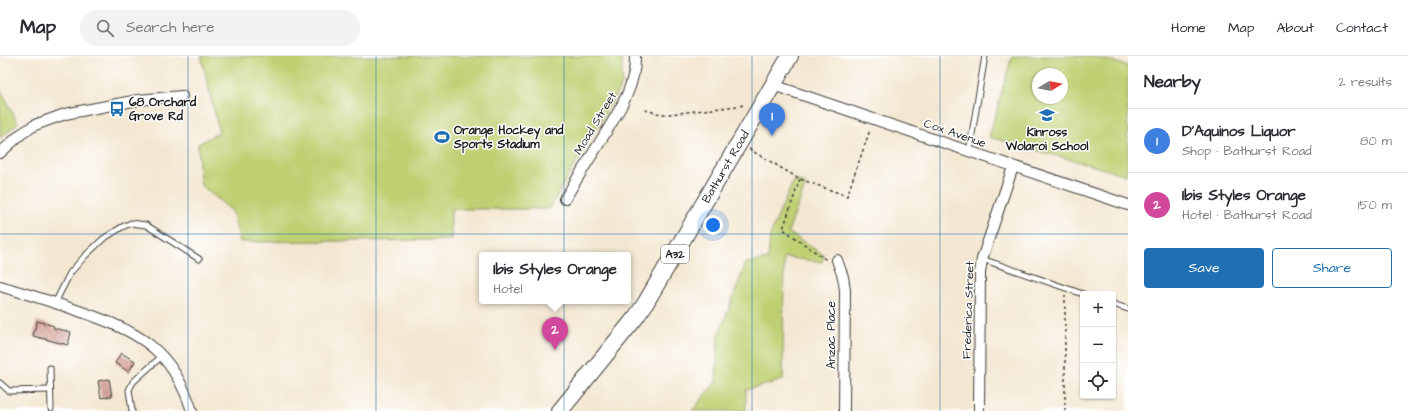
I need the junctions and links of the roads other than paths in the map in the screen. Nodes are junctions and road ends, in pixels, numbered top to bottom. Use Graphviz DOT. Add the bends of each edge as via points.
graph roads {
  1 [pos="635,56"];
  2 [pos="790,56"];
  3 [pos="984,56"];
  4 [pos="773,85"];
  5 [pos="182,96"];
  6 [pos="969,152"];
  7 [pos="0,153"];
  8 [pos="1013,167"];
  9 [pos="565,200"];
  10 [pos="1128,205"];
  11 [pos="199,259"];
  12 [pos="982,259"];
  13 [pos="837,260"];
  14 [pos="0,286"];
  15 [pos="1080,293"];
  16 [pos="55,303"];
  17 [pos="1116,305"];
  18 [pos="1128,309"];
  19 [pos="162,356"];
  20 [pos="50,368"];
  21 [pos="0,383"];
  22 [pos="50,390"];
  23 [pos="51,408"];
  24 [pos="132,411"];
  25 [pos="192,411"];
  26 [pos="560,411"];
  27 [pos="844,411"];
  28 [pos="979,411"];
  1 -- 9 [label="street, Moad Street" via="633,81 628,94"];
  2 -- 4 [label="highway, Bathurst Road / A32"];
  3 -- 6 [label="lane"];
  4 -- 6 [label="street, Cox Avenue"];
  4 -- 26 [label="highway, Bathurst Road / A32" via="636,318"];
  5 -- 7 [label="street" via="138,100 65,114 35,125"];
  6 -- 8 [label="street, Cox Avenue"];
  8 -- 10 [label="street, Cox Avenue"];
  8 -- 12 [label="street, Frederica Street"];
  11 -- 16 [label="lane" via="146,225 131,223 103,240 85,256 70,273"];
  12 -- 15 [label="lane"];
  12 -- 28 [label="street, Frederica Street"];
  13 -- 27 [label="street, Anzac Place" via="845,290"];
  14 -- 16 [label="street"];
  16 -- 19 [label="street" via="120,326 149,343"];
  17 -- 18 [label="lane"];
  19 -- 24 [label="lane" via="133,382 129,390"];
  19 -- 25 [label="street" via="182,384"];
  20 -- 22 [label="lane"];
  21 -- 22 [label="lane" via="9,390"];
  22 -- 23 [label="lane"];
}
